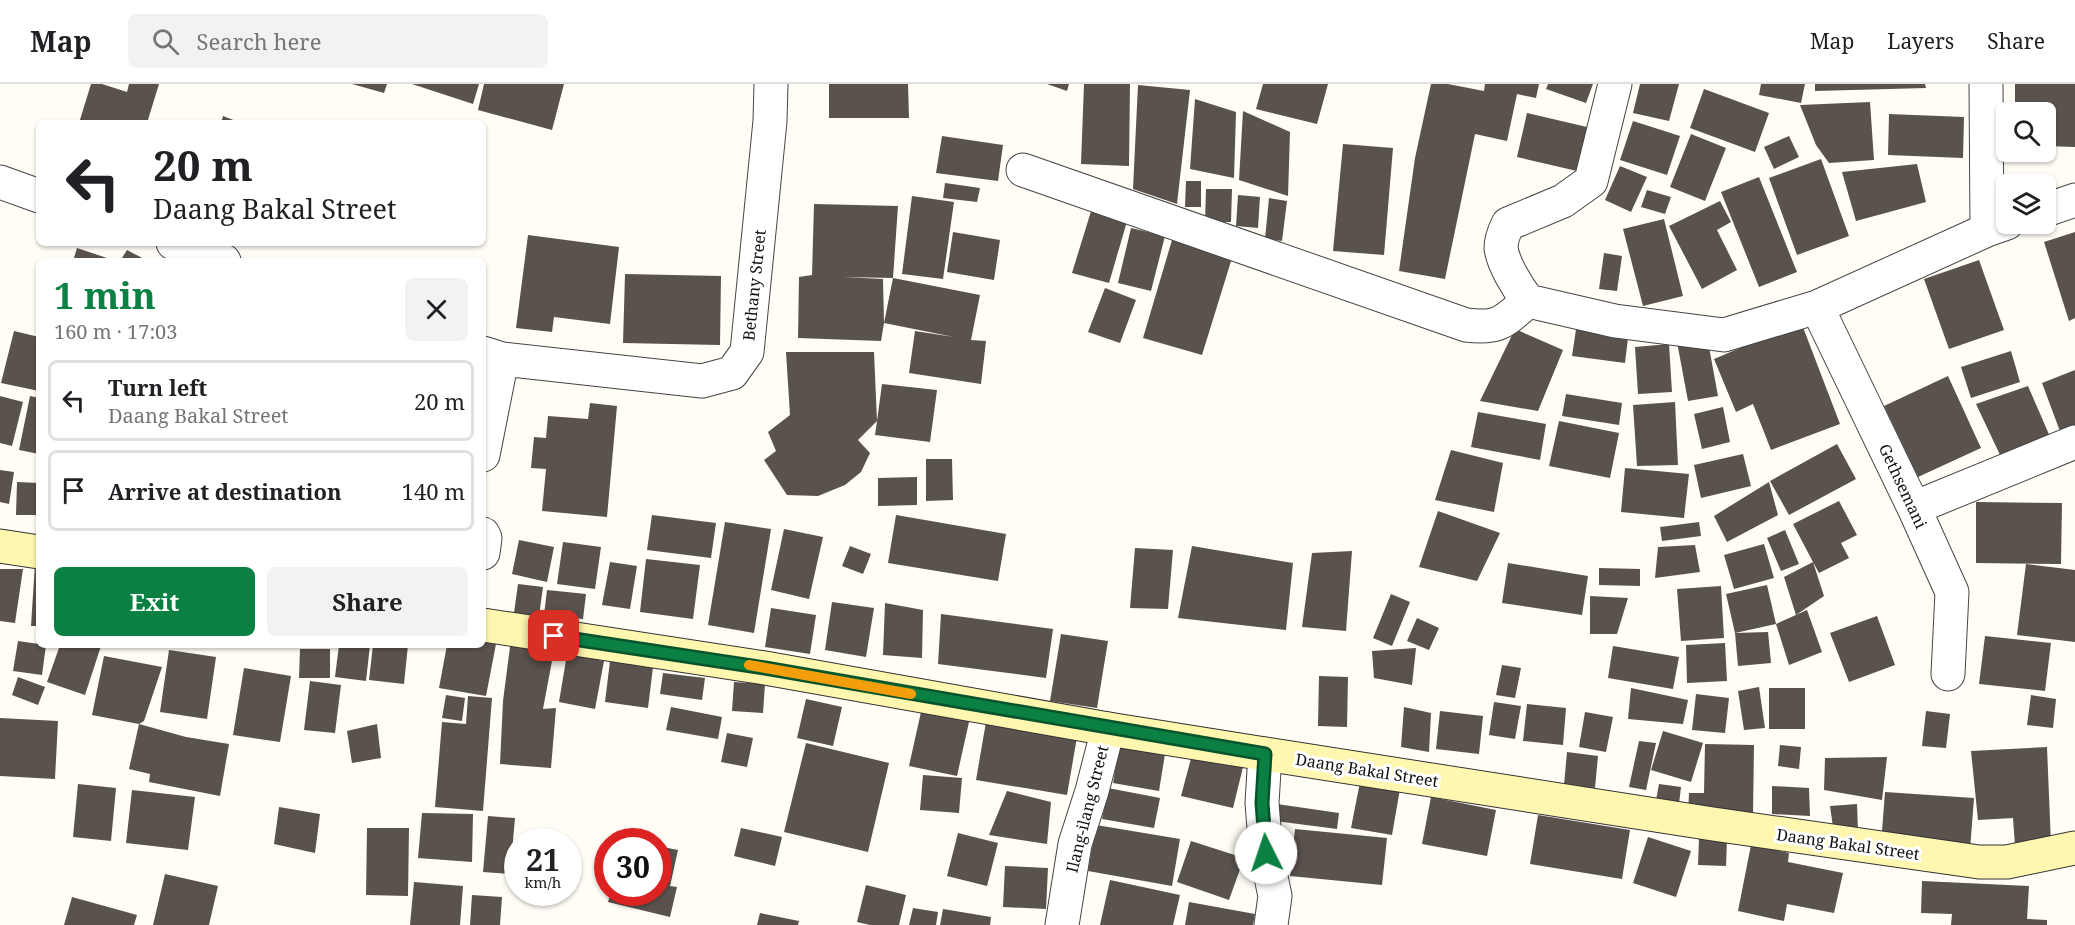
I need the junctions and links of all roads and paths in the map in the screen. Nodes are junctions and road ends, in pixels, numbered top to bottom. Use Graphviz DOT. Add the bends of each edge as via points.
graph roads {
  1 [pos="771,84"];
  2 [pos="1615,84"];
  3 [pos="1986,84"];
  4 [pos="1023,170"];
  5 [pos="0,182"];
  6 [pos="36,195"];
  7 [pos="2075,200"];
  8 [pos="2056,207"];
  9 [pos="1996,214"];
  10 [pos="1996,227"];
  11 [pos="182,246"];
  12 [pos="216,258"];
  13 [pos="1528,301"];
  14 [pos="1817,307"];
  15 [pos="492,356"];
  16 [pos="486,421"];
  17 [pos="2073,447"];
  18 [pos="1914,508"];
  19 [pos="0,546"];
  20 [pos="36,552"];
  21 [pos="486,625"];
  22 [pos="1948,674"];
  23 [pos="1108,729"];
  24 [pos="1265,754"];
  25 [pos="2075,848"];
  26 [pos="1062,925"];
  27 [pos="1271,925"];
  1 -- 15 [label="street, Bethany Street" via="747,352 732,373 702,381"];
  2 -- 13 [label="street" via="1591,181 1563,201 1508,224 1502,237 1501,249 1516,287"];
  3 -- 9 [label="street"];
  4 -- 13 [label="street" via="1466,325 1487,328 1504,321"];
  5 -- 6 [label="street"];
  7 -- 8 [label="street"];
  10 -- 14 [label="street"];
  11 -- 12 [label="street"];
  13 -- 14 [label="street" via="1615,321 1724,335"];
  14 -- 18 [label="street, Gethsemani"];
  15 -- 16 [label="street"];
  17 -- 18 [label="street"];
  18 -- 22 [label="street, Gethsemani" via="1952,592"];
  19 -- 20 [label="street"];
  21 -- 23 [label="street, Daang Bakal Street" via="765,668"];
  23 -- 24 [label="street, Daang Bakal Street"];
  23 -- 26 [label="street, Ilang-ilang Street" via="1075,844"];
  24 -- 25 [label="street, Daang Bakal Street" via="1979,862 2007,862"];
  24 -- 27 [label="street" via="1262,803 1275,896"];
}
